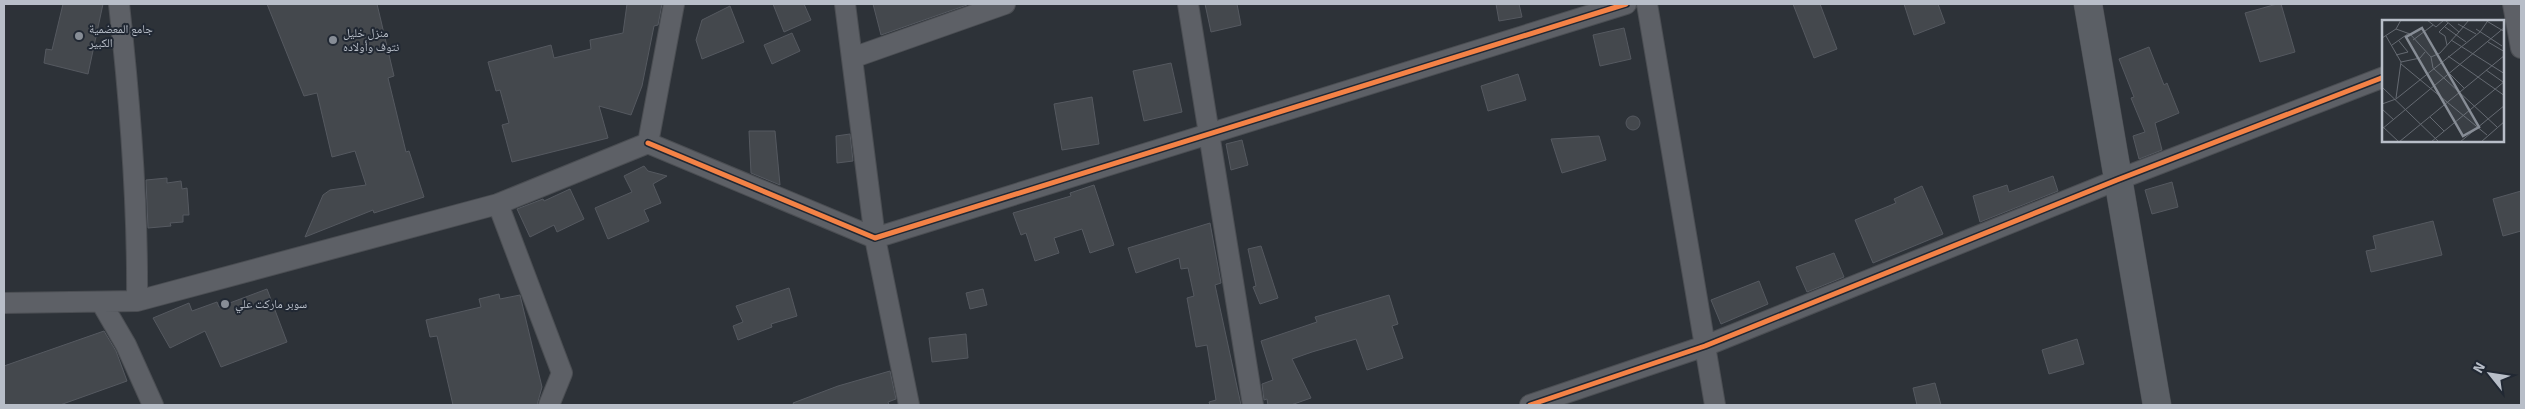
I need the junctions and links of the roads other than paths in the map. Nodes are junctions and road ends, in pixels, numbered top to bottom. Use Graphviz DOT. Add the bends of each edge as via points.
graph roads {
  1 [pos="119,4"];
  2 [pos="674,4"];
  3 [pos="845,4"];
  4 [pos="1006,4"];
  5 [pos="1188,4"];
  6 [pos="1626,4"];
  7 [pos="1647,4"];
  8 [pos="2088,4"];
  9 [pos="2513,4"];
  10 [pos="2514,26"];
  11 [pos="2521,48"];
  12 [pos="852,58"];
  13 [pos="2382,78"];
  14 [pos="1208,134"];
  15 [pos="648,143"];
  16 [pos="2117,180"];
  17 [pos="498,204"];
  18 [pos="875,238"];
  19 [pos="137,301"];
  20 [pos="101,302"];
  21 [pos="4,303"];
  22 [pos="1705,346"];
  23 [pos="153,405"];
  24 [pos="549,405"];
  25 [pos="909,405"];
  26 [pos="1253,405"];
  27 [pos="1530,405"];
  28 [pos="1715,405"];
  29 [pos="2157,405"];
  1 -- 19 [label="street" via="138,239"];
  2 -- 15 [label="street"];
  3 -- 12 [label="street"];
  4 -- 12 [label="street"];
  5 -- 14 [label="street"];
  6 -- 14 [label="street"];
  7 -- 22 [label="street"];
  8 -- 16 [label="main road"];
  9 -- 10 [label="street"];
  10 -- 11 [label="street"];
  12 -- 18 [label="street"];
  13 -- 16 [label="street"];
  14 -- 18 [label="street"];
  14 -- 26 [label="street"];
  15 -- 17 [label="street"];
  15 -- 18 [label="street"];
  16 -- 22 [label="street"];
  16 -- 29 [label="main road"];
  17 -- 19 [label="street"];
  17 -- 24 [label="street" via="562,373"];
  18 -- 25 [label="street"];
  19 -- 20 [label="street"];
  20 -- 21 [label="street"];
  20 -- 23 [label="street" via="126,345"];
  22 -- 27 [label="street"];
  22 -- 28 [label="street"];
}
